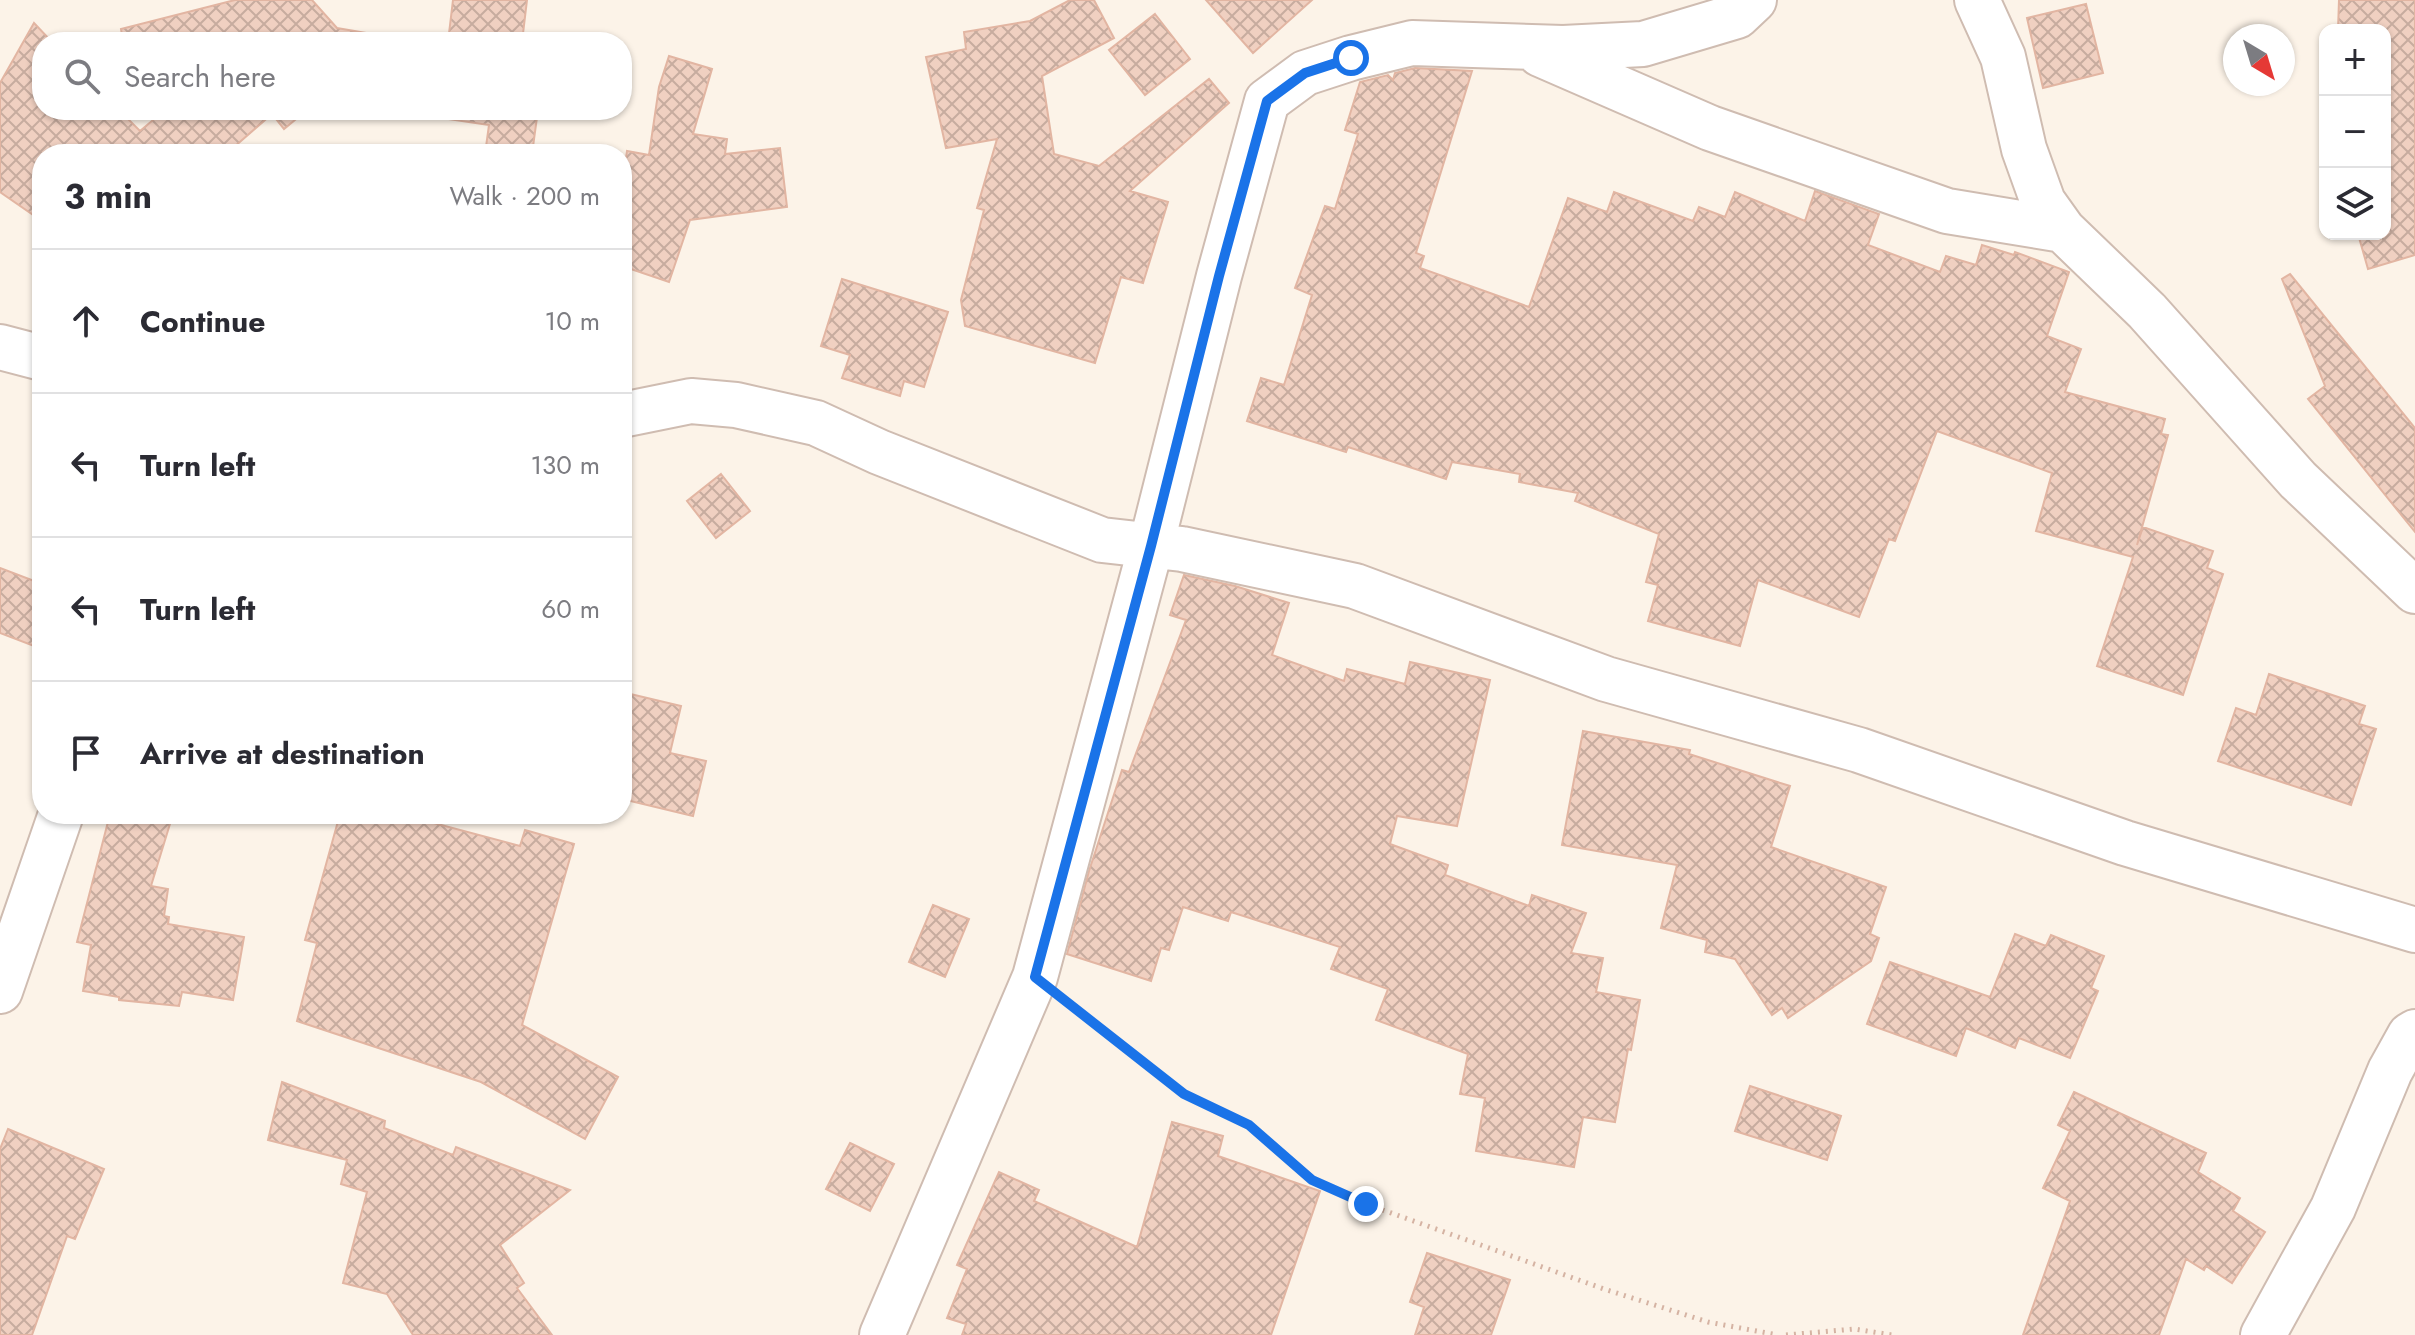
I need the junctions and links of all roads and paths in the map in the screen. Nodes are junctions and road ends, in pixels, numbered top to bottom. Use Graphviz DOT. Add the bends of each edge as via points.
graph roads {
  1 [pos="1754,0"];
  2 [pos="1977,0"];
  3 [pos="1524,46"];
  4 [pos="2063,230"];
  5 [pos="0,347"];
  6 [pos="32,355"];
  7 [pos="632,413"];
  8 [pos="1151,546"];
  9 [pos="2415,591"];
  10 [pos="58,824"];
  11 [pos="2415,930"];
  12 [pos="1035,977"];
  13 [pos="0,991"];
  14 [pos="2415,1032"];
  15 [pos="882,1335"];
  16 [pos="1778,1335"];
  17 [pos="1786,1335"];
  18 [pos="1892,1335"];
  19 [pos="2263,1335"];
  1 -- 3 [label="street" via="1737,16 1643,44"];
  2 -- 4 [label="street" via="2003,57 2024,149 2043,202"];
  3 -- 4 [label="street" via="1710,128 1947,211"];
  3 -- 8 [label="street" via="1412,43 1305,73 1267,101"];
  4 -- 9 [label="street" via="2147,311 2298,480"];
  5 -- 6 [label="street"];
  7 -- 8 [label="street" via="691,401 816,423 1102,540"];
  8 -- 11 [label="street" via="1355,586 1606,679 1859,750 2125,843"];
  8 -- 12 [label="street"];
  10 -- 13 [label="street"];
  12 -- 15 [label="street"];
  12 -- 16 [label="path" via="1184,1094 1249,1125 1312,1180 1604,1289 1708,1322"];
  14 -- 19 [label="street" via="2390,1071 2333,1208"];
  17 -- 18 [label="path" via="1854,1329"];
}
